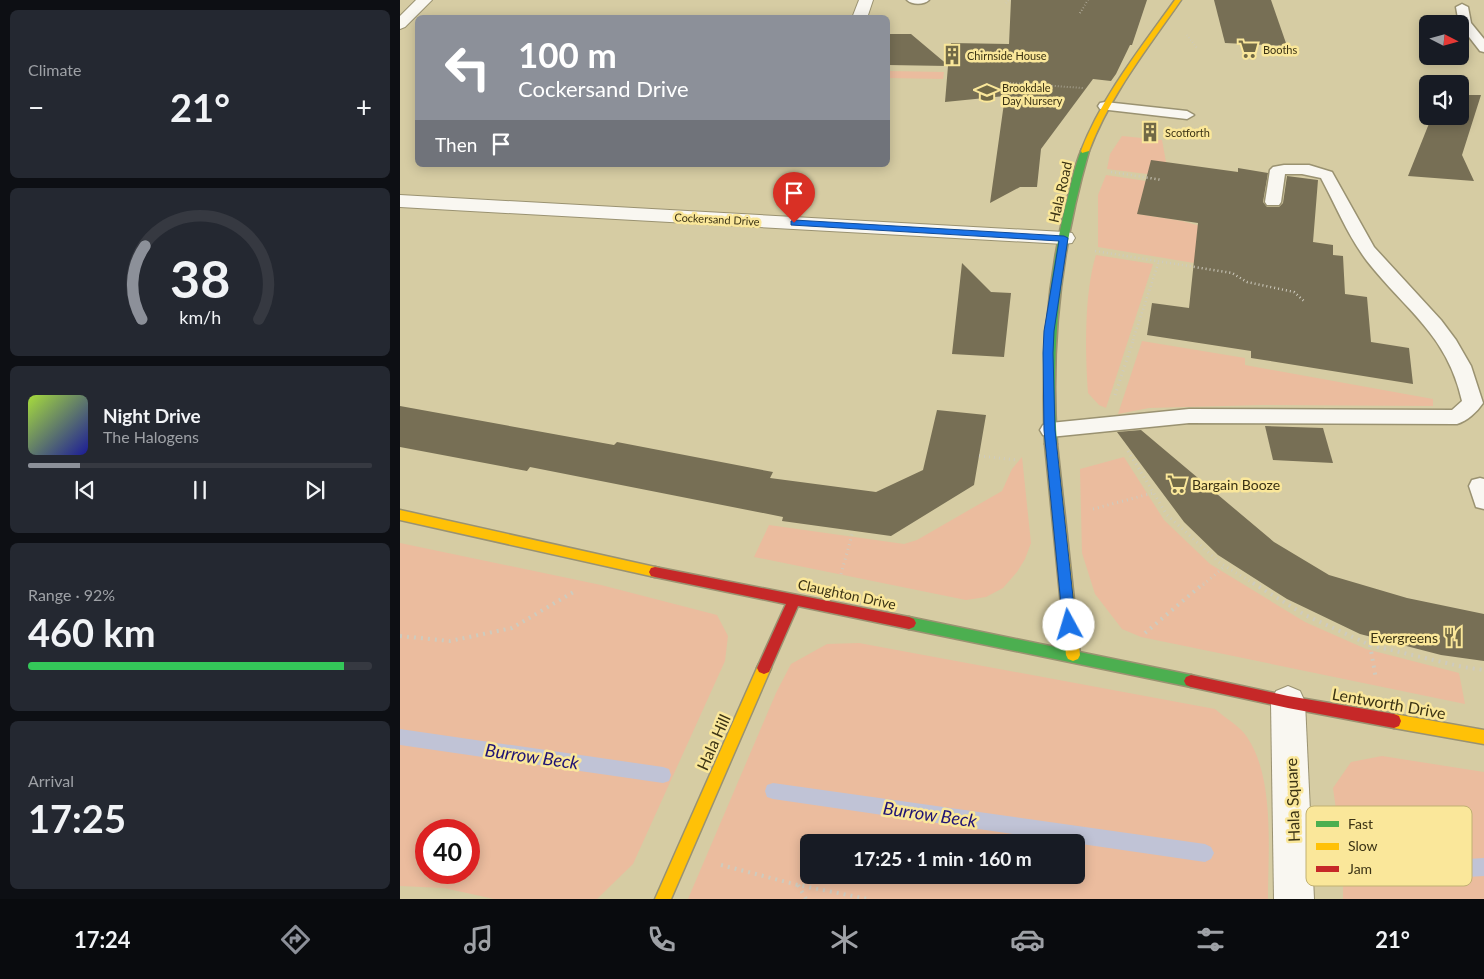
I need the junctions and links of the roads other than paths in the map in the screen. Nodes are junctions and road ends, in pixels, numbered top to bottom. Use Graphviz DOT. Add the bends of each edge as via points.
graph roads {
  1 [pos="425,0"];
  2 [pos="866,0"];
  3 [pos="912,0"];
  4 [pos="923,0"];
  5 [pos="1178,0"];
  6 [pos="1462,8"];
  7 [pos="860,15"];
  8 [pos="400,24"];
  9 [pos="415,25"];
  10 [pos="1470,28"];
  11 [pos="1484,32"];
  12 [pos="1484,48"];
  13 [pos="1105,106"];
  14 [pos="1187,116"];
  15 [pos="400,201"];
  16 [pos="1273,202"];
  17 [pos="1063,242"];
  18 [pos="1050,430"];
  19 [pos="400,515"];
  20 [pos="795,599"];
  21 [pos="1073,655"];
  22 [pos="1288,702"];
  23 [pos="1484,737"];
  24 [pos="663,899"];
  25 [pos="1294,899"];
  1 -- 8 [label="street"];
  2 -- 7 [label="street"];
  3 -- 4 [label="lane"];
  5 -- 13 [label="street, Hala Road"];
  6 -- 10 [label="lane" via="1462,18"];
  8 -- 9 [label="street"];
  10 -- 11 [label="lane"];
  10 -- 12 [label="lane"];
  13 -- 14 [label="lane"];
  13 -- 17 [label="street, Hala Road" via="1092,130 1081,165"];
  15 -- 17 [label="street, Cockersand Drive"];
  16 -- 18 [label="lane" via="1278,170 1312,170 1327,175 1367,248 1452,347 1469,383 1473,403 1456,417 1189,416"];
  17 -- 18 [label="street, Hala Road" via="1049,331"];
  18 -- 21 [label="street, Hala Road"];
  19 -- 20 [label="street, Claughton Drive" via="603,562"];
  20 -- 21 [label="street, Claughton Drive"];
  20 -- 24 [label="street, Hala Hill"];
  21 -- 22 [label="street, Claughton Drive"];
  22 -- 23 [label="street, Lentworth Drive"];
  22 -- 25 [label="street, Hala Square"];
}
